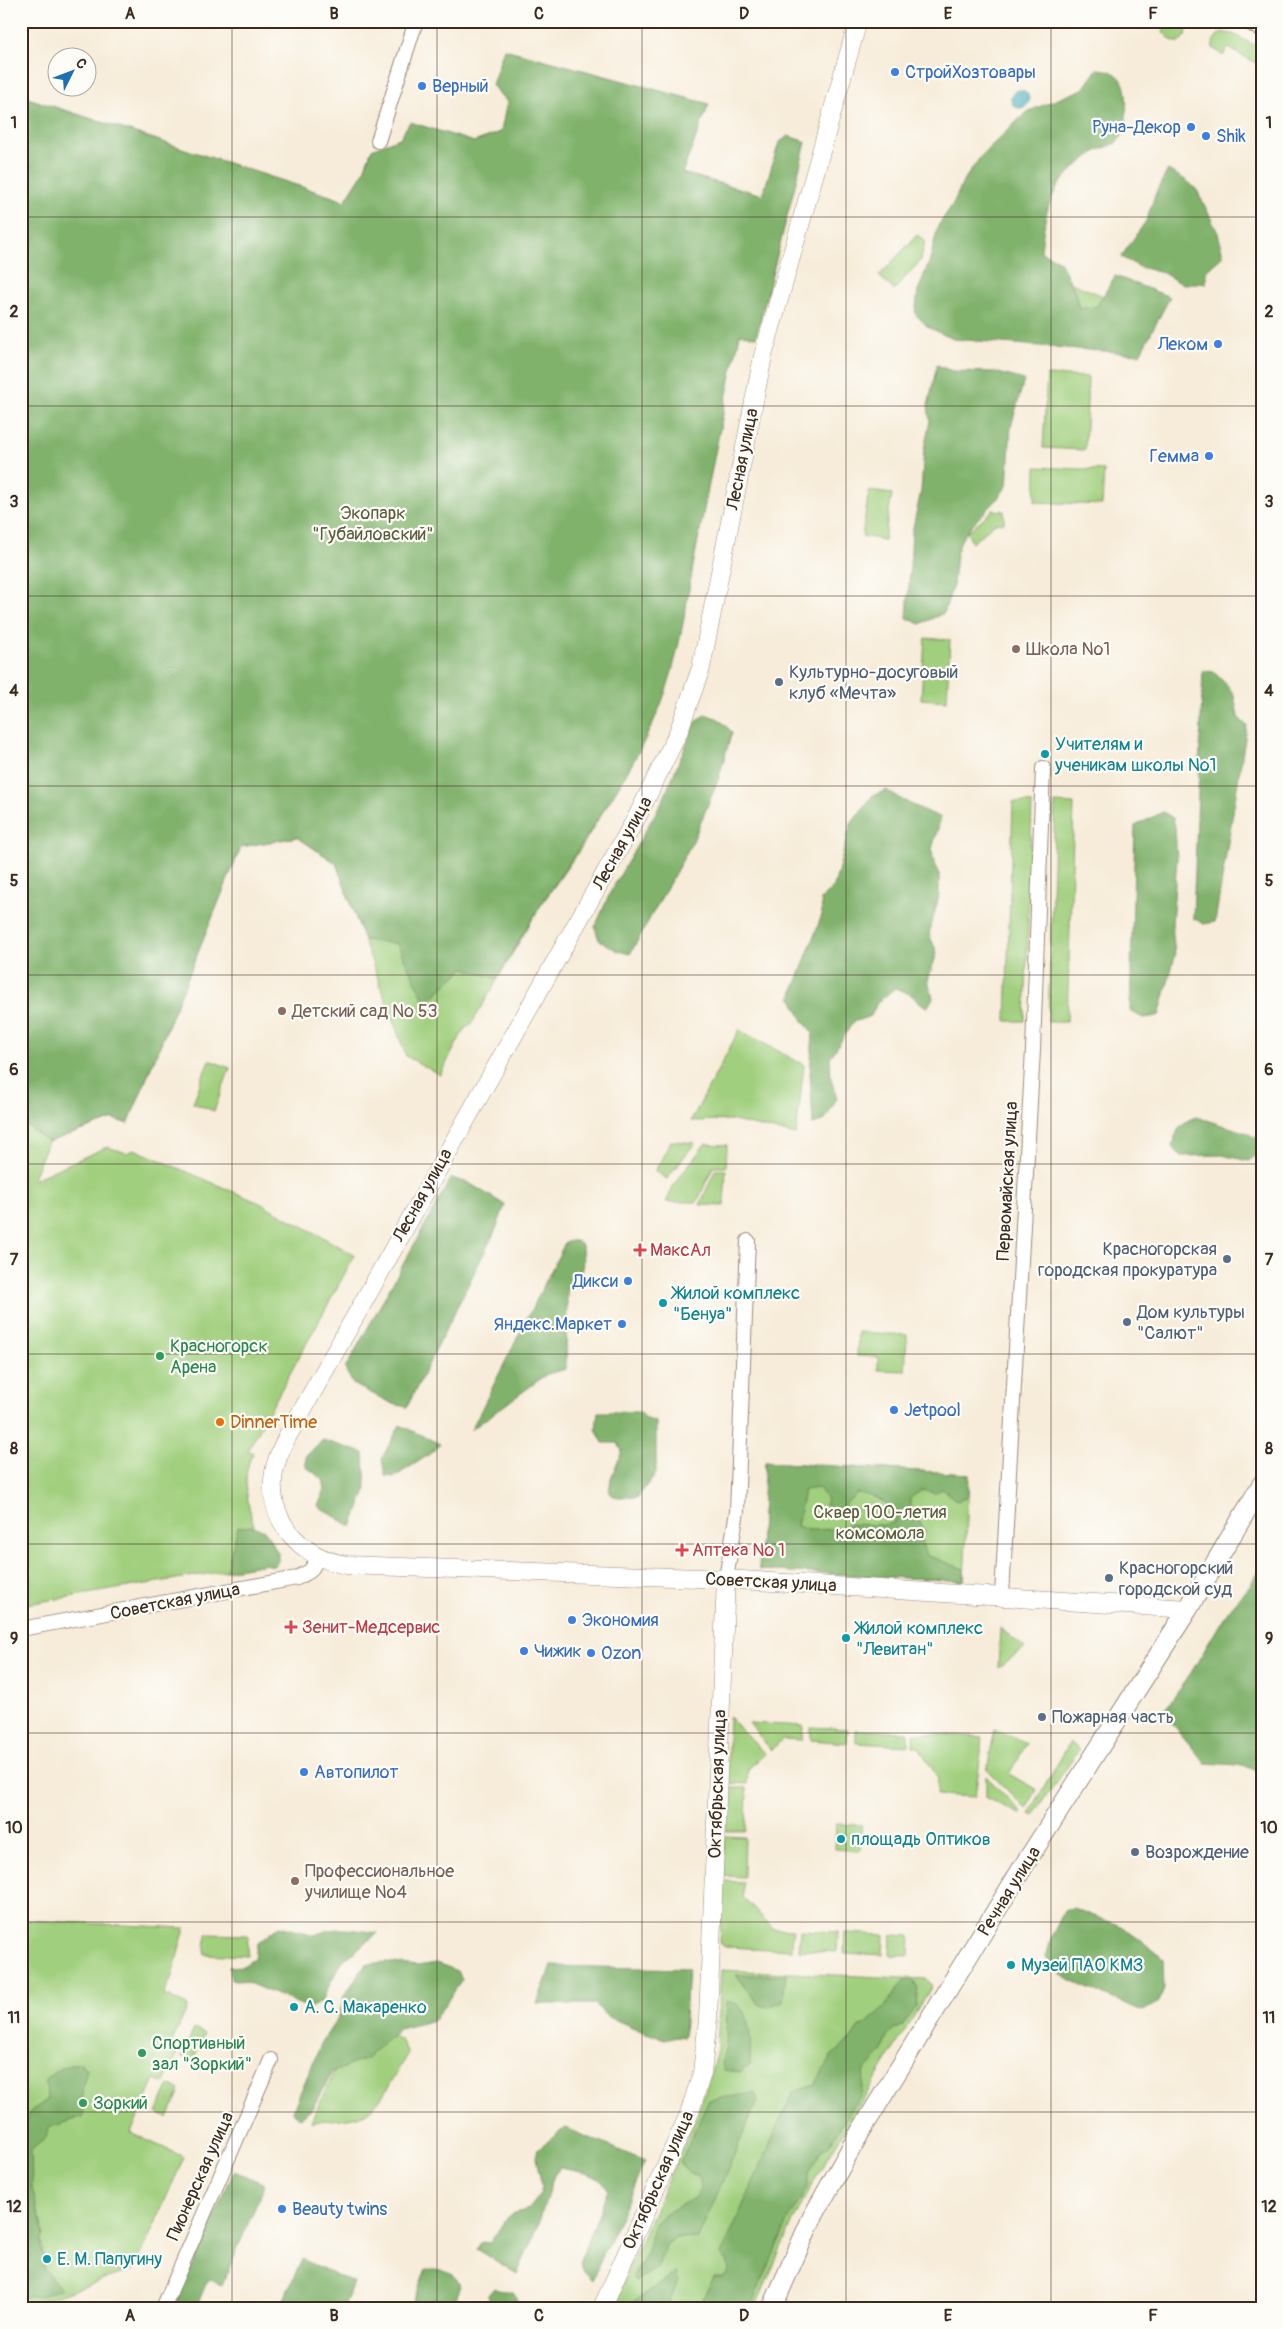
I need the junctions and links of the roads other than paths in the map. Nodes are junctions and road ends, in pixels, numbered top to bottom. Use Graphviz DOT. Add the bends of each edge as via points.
graph roads {
  1 [pos="416,21"];
  2 [pos="858,21"];
  3 [pos="1251,21"];
  4 [pos="1262,26"];
  5 [pos="378,140"];
  6 [pos="1043,768"];
  7 [pos="748,1241"];
  8 [pos="1262,1484"];
  9 [pos="319,1557"];
  10 [pos="353,1565"];
  11 [pos="726,1579"];
  12 [pos="1002,1595"];
  13 [pos="1188,1608"];
  14 [pos="21,1629"];
  15 [pos="271,2060"];
  16 [pos="163,2308"];
  17 [pos="602,2308"];
  18 [pos="772,2308"];
  1 -- 5 [label="street"];
  2 -- 9 [label="street, Лесная улица" via="763,356 704,655 678,733 638,815 332,1355 278,1458 273,1486 278,1514 294,1539"];
  3 -- 4 [label="main road"];
  6 -- 12 [label="street, Первомайская улица" via="1033,1050"];
  7 -- 11 [label="street, Октябрьская улица" via="737,1512"];
  8 -- 13 [label="main road, Речная улица"];
  9 -- 10 [label="street, Лесная улица" via="332,1563"];
  9 -- 14 [label="street, Советская улица" via="310,1571 297,1578"];
  10 -- 11 [label="street, Советская улица"];
  11 -- 12 [label="street, Советская улица"];
  11 -- 17 [label="street, Октябрьская улица" via="708,2019 702,2073 688,2114"];
  12 -- 13 [label="street, Советская улица"];
  13 -- 18 [label="main road, Речная улица" via="859,2134 812,2218"];
  15 -- 16 [label="street, Пионерская улица"];
}
